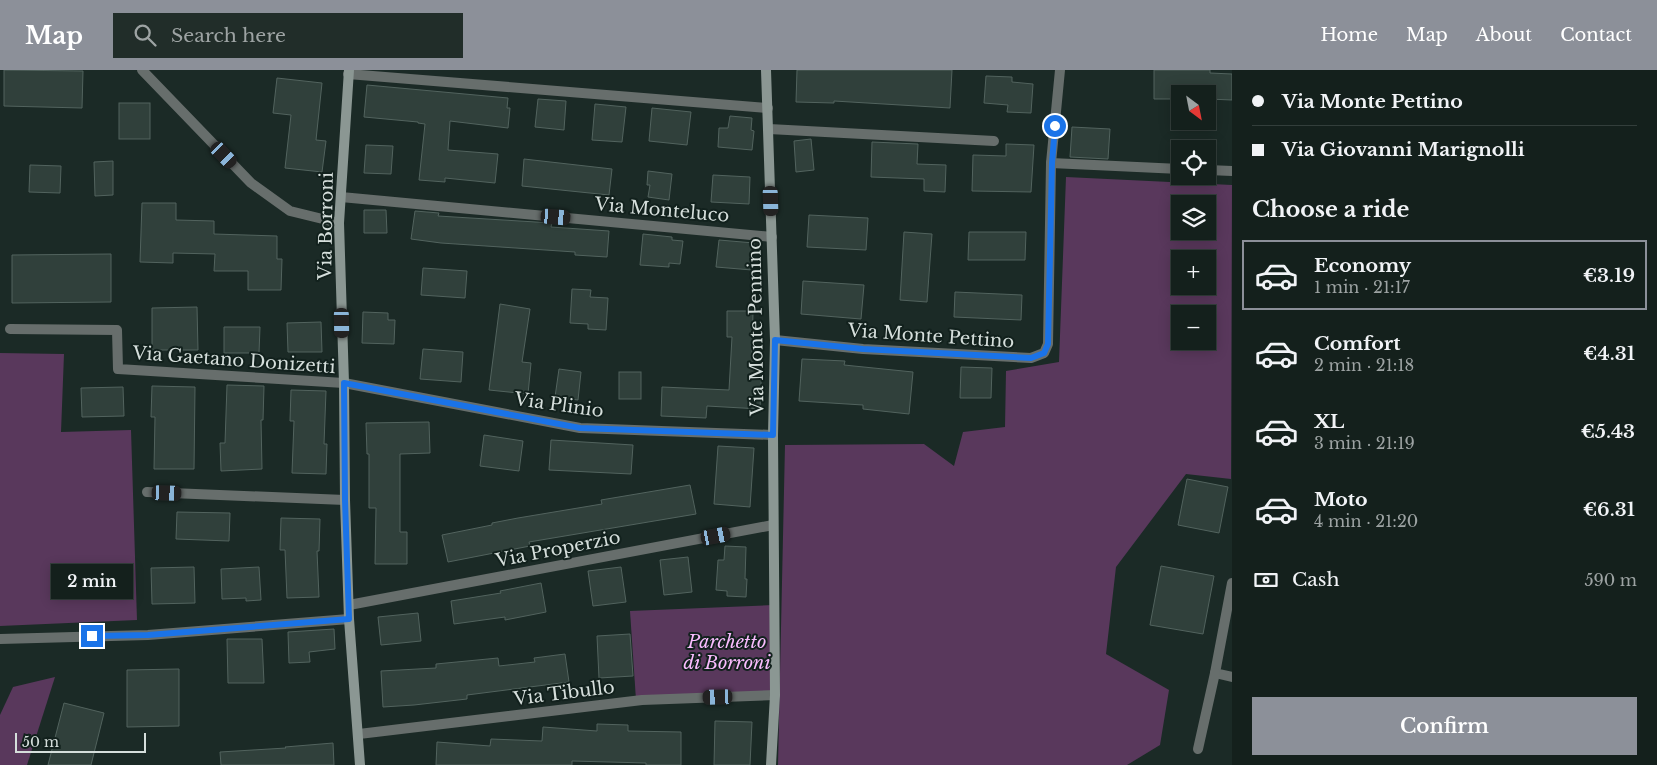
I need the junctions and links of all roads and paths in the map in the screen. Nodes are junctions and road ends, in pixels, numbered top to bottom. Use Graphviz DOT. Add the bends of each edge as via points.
graph roads {
  1 [pos="142,70"];
  2 [pos="766,70"];
  3 [pos="1060,70"];
  4 [pos="348,72"];
  5 [pos="768,108"];
  6 [pos="769,129"];
  7 [pos="994,141"];
  8 [pos="1052,163"];
  9 [pos="1171,169"];
  10 [pos="1216,170"];
  11 [pos="1232,171"];
  12 [pos="341,197"];
  13 [pos="339,223"];
  14 [pos="772,237"];
  15 [pos="10,329"];
  16 [pos="775,340"];
  17 [pos="344,383"];
  18 [pos="773,435"];
  19 [pos="148,492"];
  20 [pos="345,500"];
  21 [pos="774,525"];
  22 [pos="1232,584"];
  23 [pos="349,605"];
  24 [pos="349,619"];
  25 [pos="0,639"];
  26 [pos="1215,673"];
  27 [pos="1232,677"];
  28 [pos="774,695"];
  29 [pos="359,734"];
  30 [pos="1198,749"];
  31 [pos="360,765"];
  32 [pos="771,765"];
  1 -- 13 [label="street" via="252,184 290,211"];
  2 -- 5 [label="street, Via Monte Pennino"];
  3 -- 8 [label="street, Via Monte Pettino"];
  4 -- 5 [label="street"];
  4 -- 12 [label="street, Via Borroni"];
  5 -- 6 [label="street, Via Monte Pennino"];
  6 -- 7 [label="street"];
  6 -- 14 [label="street, Via Monte Pennino"];
  8 -- 9 [label="street"];
  8 -- 16 [label="street, Via Monte Pettino" via="1048,344 1044,353 1031,358 863,349"];
  10 -- 11 [label="street"];
  12 -- 13 [label="street, Via Borroni"];
  12 -- 14 [label="street, Via Monteluco"];
  13 -- 17 [label="street, Via Borroni"];
  14 -- 16 [label="street, Via Monte Pennino"];
  15 -- 17 [label="street, Via Gaetano Donizetti" via="117,330 118,369"];
  16 -- 18 [label="street, Via Monte Pennino"];
  17 -- 18 [label="street, Via Plinio" via="580,428"];
  17 -- 20 [label="street, Via Borroni"];
  18 -- 21 [label="street, Via Monte Pennino"];
  19 -- 20 [label="street"];
  20 -- 23 [label="street, Via Borroni"];
  21 -- 23 [label="street, Via Properzio"];
  21 -- 28 [label="street, Via Monte Pennino"];
  22 -- 26 [label="street"];
  23 -- 24 [label="street, Via Borroni"];
  24 -- 25 [label="street" via="148,635"];
  24 -- 29 [label="street, Via Borroni"];
  26 -- 27 [label="street"];
  26 -- 30 [label="street"];
  28 -- 29 [label="street, Via Tibullo" via="642,700"];
  28 -- 32 [label="street, Via Monte Pennino"];
  29 -- 31 [label="street, Via Borroni"];
}
